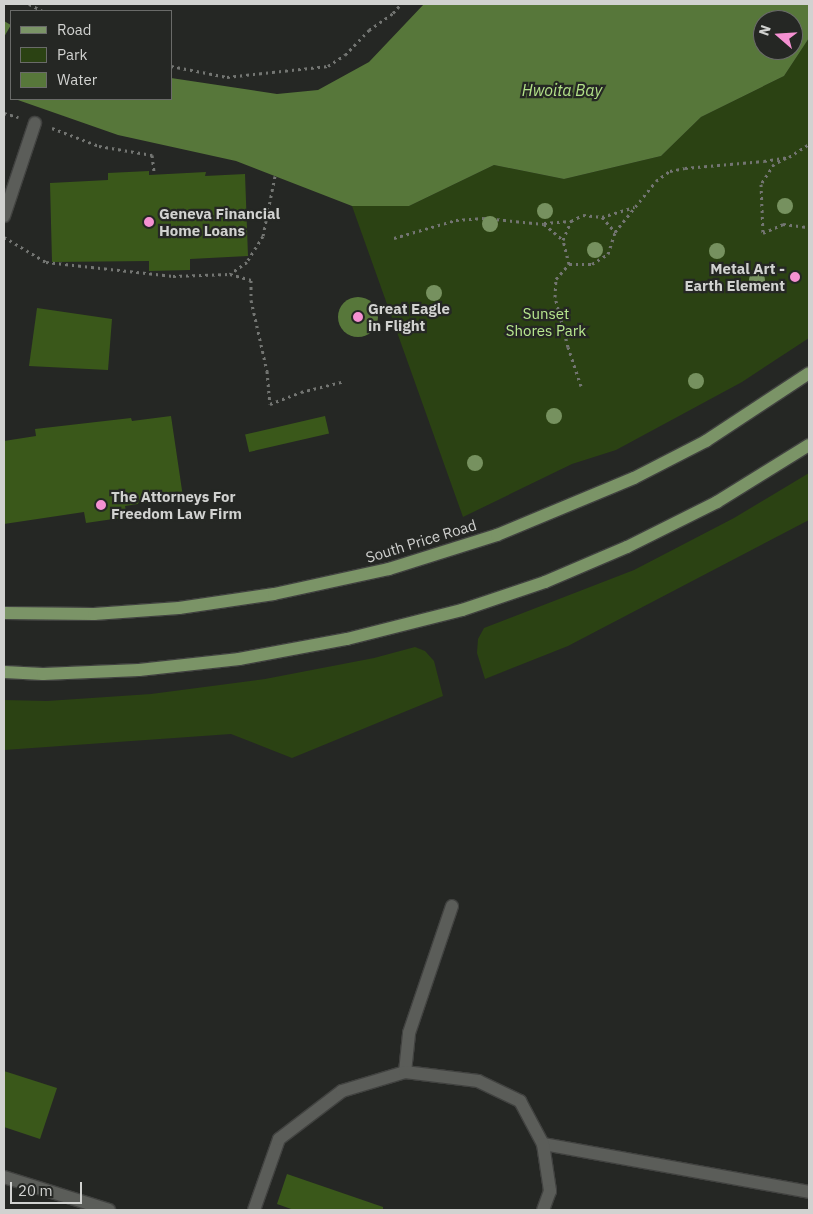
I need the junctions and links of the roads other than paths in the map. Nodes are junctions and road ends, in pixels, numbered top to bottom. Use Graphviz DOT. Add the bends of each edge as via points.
graph roads {
  1 [pos="36,123"];
  2 [pos="4,216"];
  3 [pos="809,373"];
  4 [pos="809,445"];
  5 [pos="4,613"];
  6 [pos="4,672"];
  7 [pos="452,906"];
  8 [pos="404,1072"];
  9 [pos="543,1144"];
  10 [pos="4,1176"];
  11 [pos="809,1192"];
  12 [pos="110,1210"];
  13 [pos="254,1210"];
  14 [pos="543,1210"];
  1 -- 2 [label="street"];
  3 -- 5 [label="main road, South Price Road" via="706,441 634,478 497,535 389,570 274,594 179,608 94,614"];
  4 -- 6 [label="main road" via="717,502 627,547 545,582 462,610 347,639 239,659 139,670 43,674"];
  7 -- 8 [label="street" via="409,1033"];
  8 -- 9 [label="street" via="478,1081 520,1101"];
  8 -- 13 [label="street" via="342,1091 279,1139"];
  9 -- 11 [label="street"];
  9 -- 14 [label="street" via="550,1191"];
  10 -- 12 [label="street"];
}
